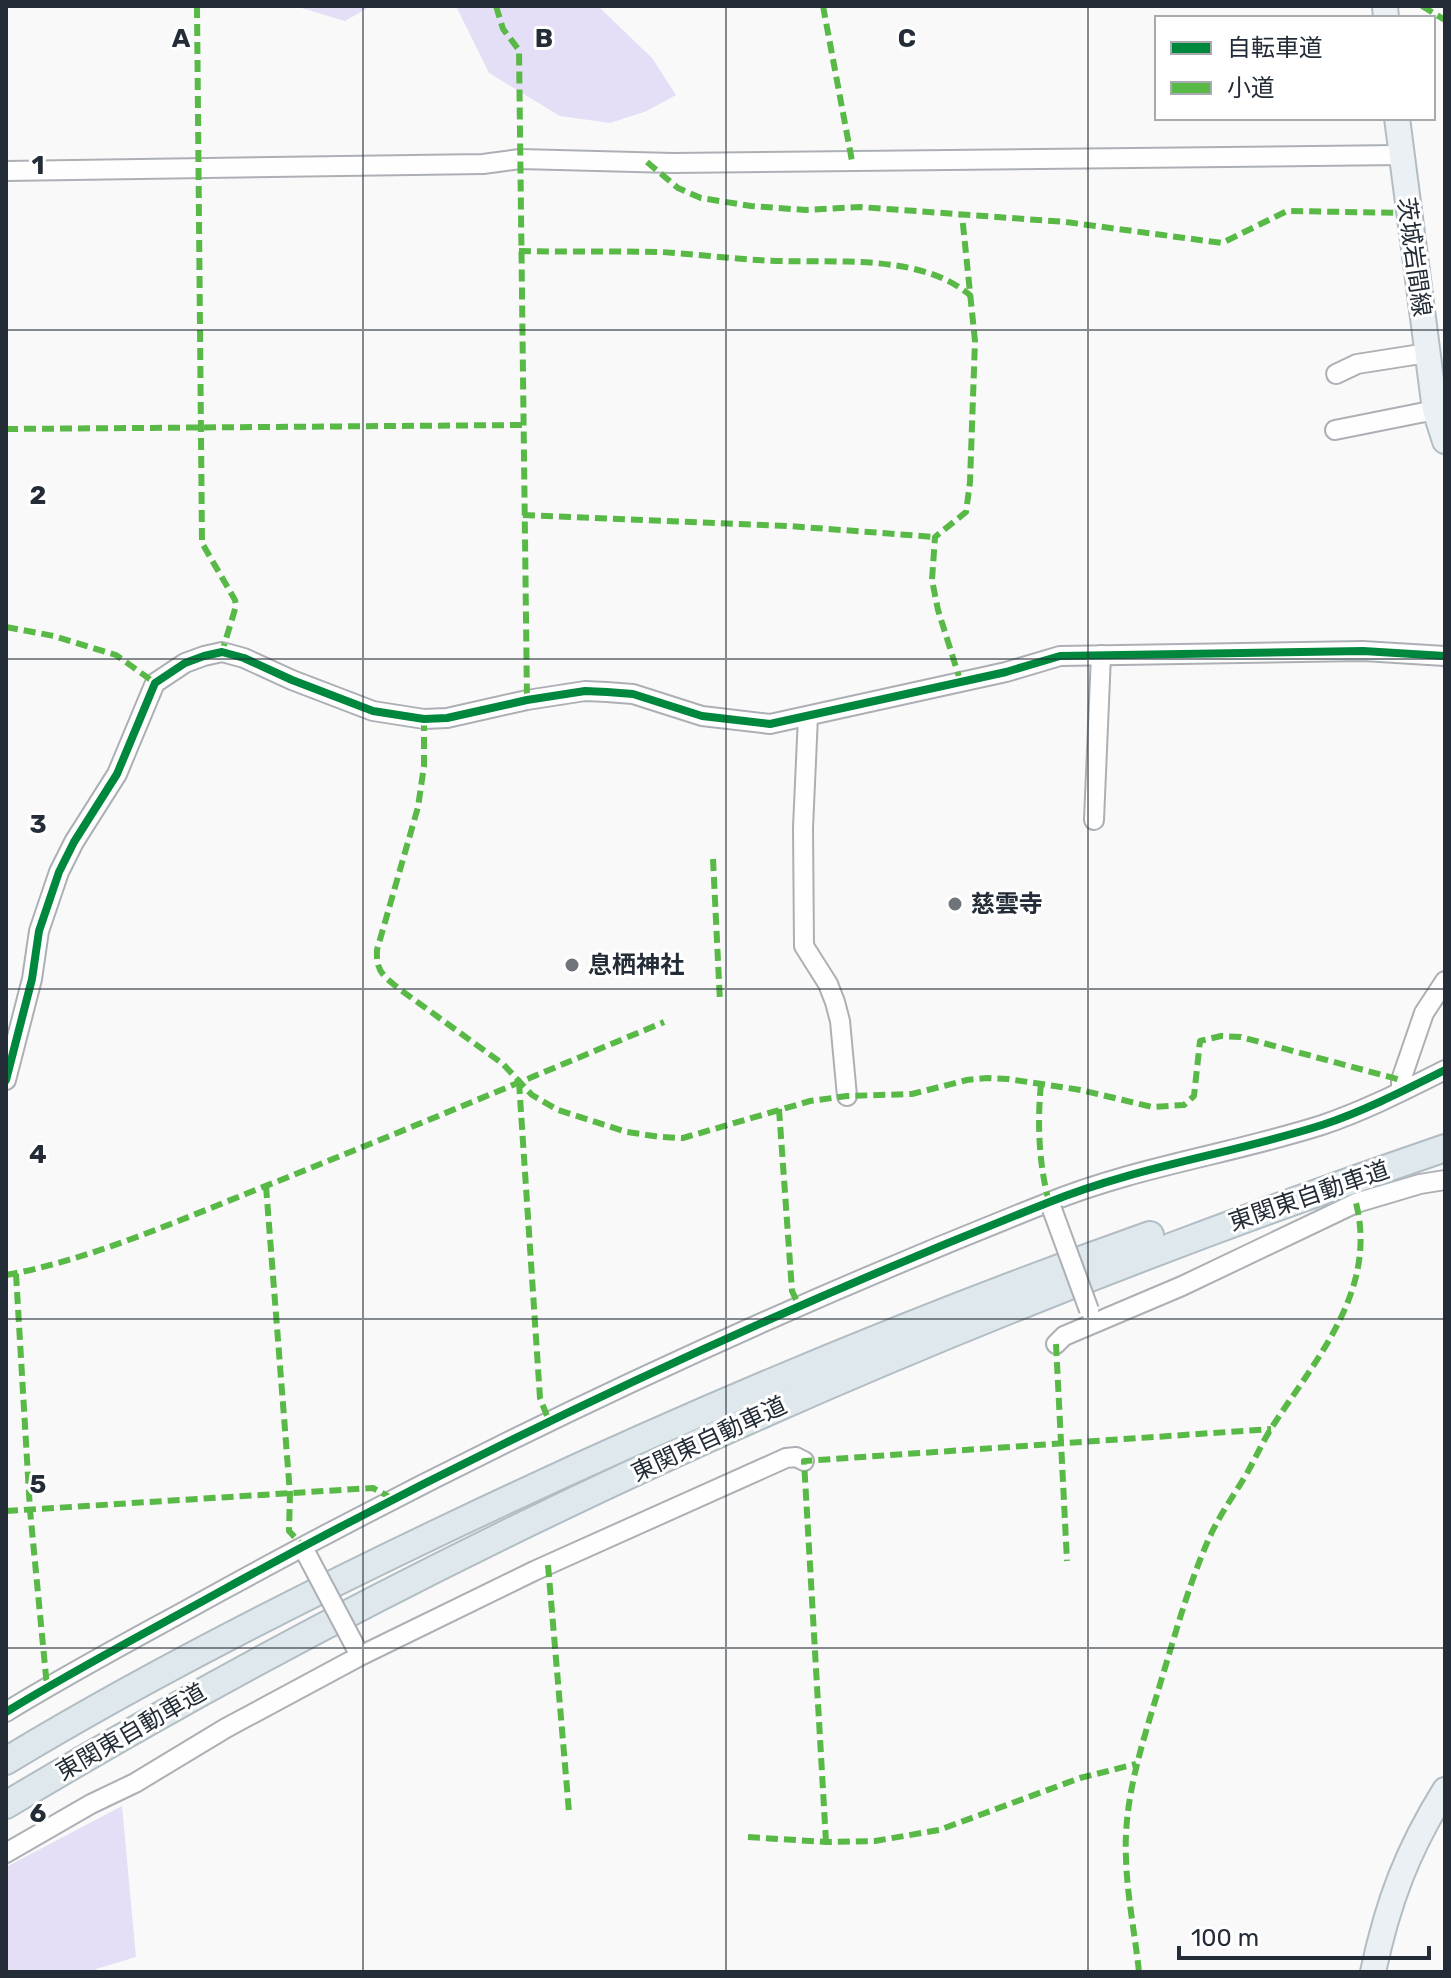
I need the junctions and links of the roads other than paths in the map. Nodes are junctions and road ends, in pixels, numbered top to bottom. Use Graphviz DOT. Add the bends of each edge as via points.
graph roads {
  1 [pos="1397,120"];
  2 [pos="1400,155"];
  3 [pos="6,171"];
  4 [pos="1427,353"];
  5 [pos="1336,374"];
  6 [pos="1435,410"];
  7 [pos="1335,430"];
  8 [pos="1445,441"];
  9 [pos="1101,655"];
  10 [pos="1445,656"];
  11 [pos="808,716"];
  12 [pos="1094,820"];
  13 [pos="1445,981"];
  14 [pos="1445,1070"];
  15 [pos="6,1080"];
  16 [pos="1401,1091"];
  17 [pos="847,1096"];
  18 [pos="1445,1138"];
  19 [pos="1445,1148"];
  20 [pos="1437,1181"];
  21 [pos="1445,1197"];
  22 [pos="1050,1206"];
  23 [pos="1093,1317"];
  24 [pos="1056,1344"];
  25 [pos="804,1461"];
  26 [pos="305,1551"];
  27 [pos="358,1652"];
  28 [pos="6,1712"];
  29 [pos="6,1761"];
  30 [pos="1445,1790"];
  31 [pos="6,1805"];
  32 [pos="6,1853"];
  33 [pos="1373,1972"];
  1 -- 2 [label="main road, 茨城岩間線"];
  2 -- 3 [label="street" via="673,163 520,159 483,164"];
  2 -- 4 [label="main road, 茨城岩間線"];
  4 -- 5 [label="street" via="1357,364"];
  4 -- 6 [label="main road, 茨城岩間線"];
  6 -- 7 [label="street"];
  6 -- 8 [label="main road, 茨城岩間線"];
  9 -- 10 [label="street" via="1363,651"];
  9 -- 11 [label="street" via="1060,656"];
  9 -- 12 [label="street"];
  11 -- 15 [label="street" via="770,724 733,721 633,694 585,691 424,719 373,711 222,652 185,663 155,683 117,774 59,872 39,931"];
  11 -- 17 [label="street" via="804,946 835,1002"];
  13 -- 16 [label="street" via="1424,1013"];
  14 -- 16 [label="street"];
  16 -- 22 [label="street" via="1321,1125 1096,1185"];
  18 -- 29 [label="highway, 東関東自動車道" via="1060,1267 716,1404 358,1571 189,1657"];
  19 -- 31 [label="highway, 東関東自動車道" via="1069,1285 729,1428 541,1517 207,1688"];
  20 -- 21 [label="street"];
  20 -- 23 [label="street" via="1356,1203"];
  22 -- 23 [label="street, bridge"];
  22 -- 26 [label="street" via="800,1308 549,1421"];
  23 -- 24 [label="street"];
  25 -- 27 [label="street" via="786,1458"];
  26 -- 27 [label="street, bridge"];
  26 -- 28 [label="street"];
  27 -- 32 [label="street"];
  30 -- 33 [label="main road" via="1392,1897"];
}
